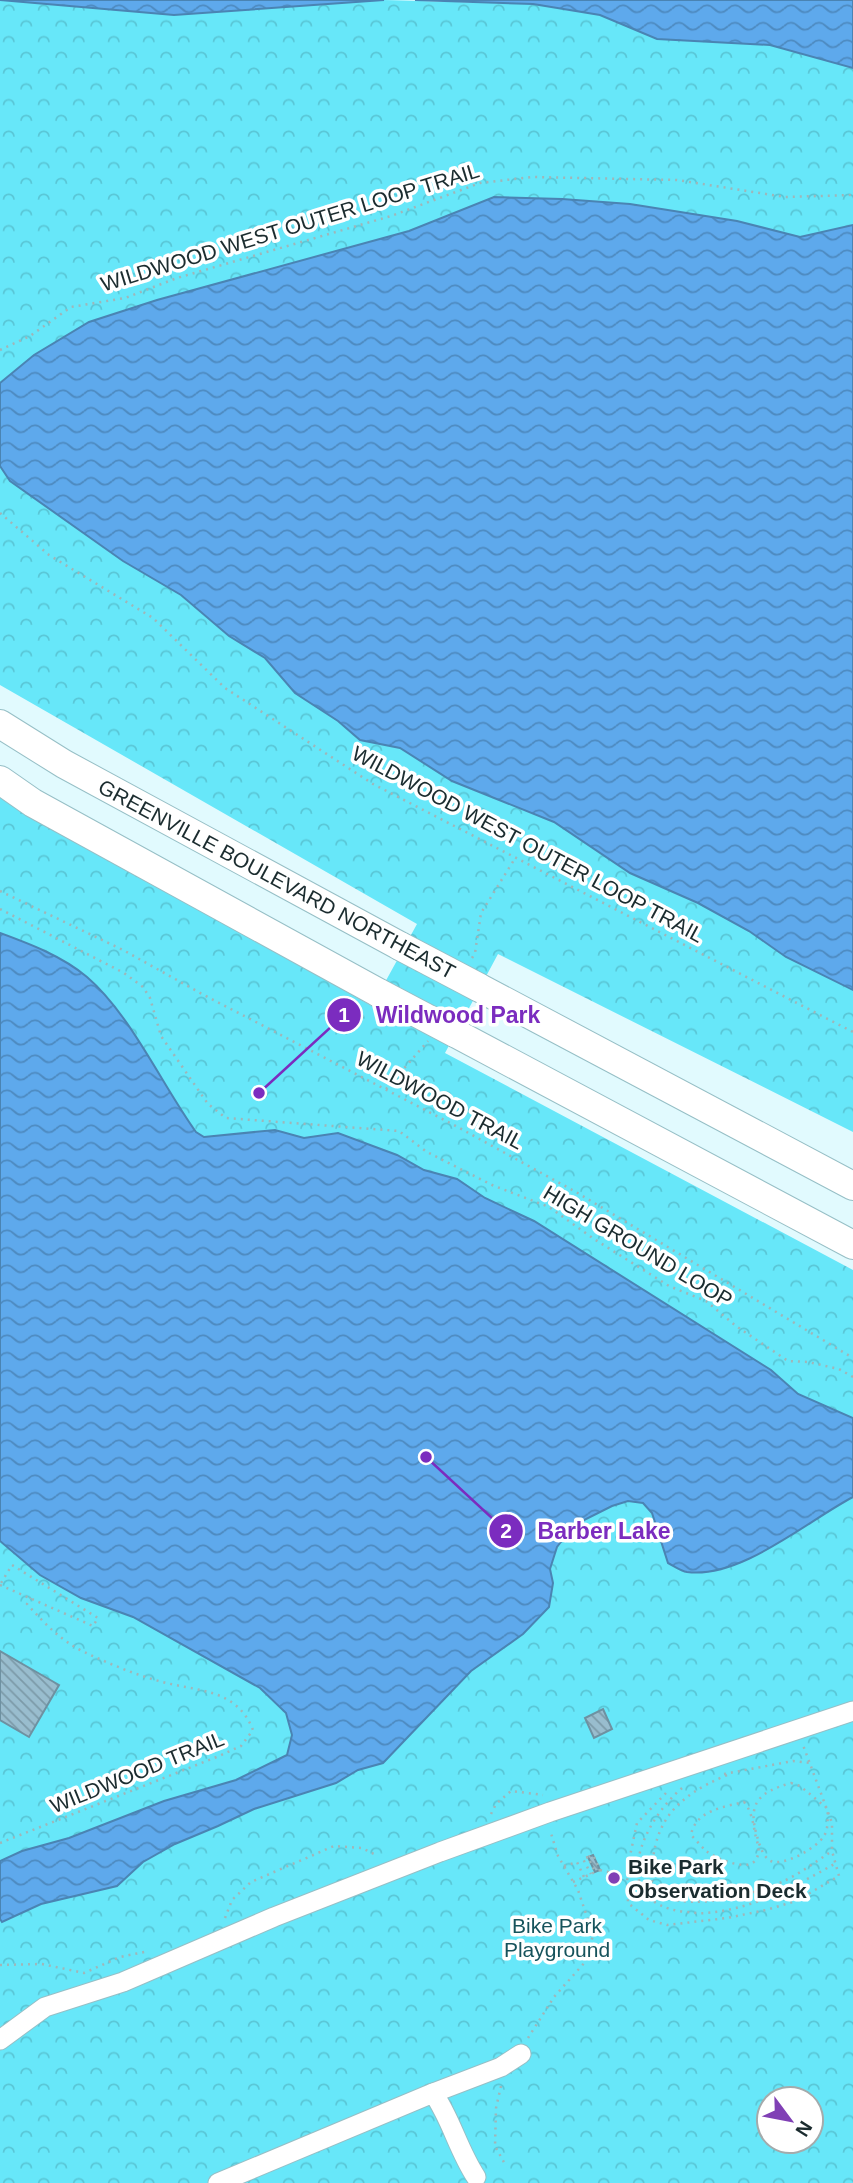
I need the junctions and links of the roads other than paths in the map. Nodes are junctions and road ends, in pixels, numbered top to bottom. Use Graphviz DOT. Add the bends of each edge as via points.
graph roads {
  1 [pos="0,724"];
  2 [pos="0,780"];
  3 [pos="853,1186"];
  4 [pos="853,1245"];
  5 [pos="853,1711"];
  6 [pos="0,2040"];
  7 [pos="521,2054"];
  8 [pos="433,2093"];
  9 [pos="476,2177"];
  10 [pos="218,2183"];
  1 -- 3 [label="highway, GREENVILLE BOULEVARD NORTHEAST, bridge" via="64,764 400,946"];
  2 -- 4 [label="highway, bridge" via="33,803 379,993"];
  5 -- 6 [label="street" via="550,1812 287,1912 123,1982 45,2007"];
  7 -- 8 [label="street" via="501,2067"];
  8 -- 9 [label="street"];
  8 -- 10 [label="street"];
}
